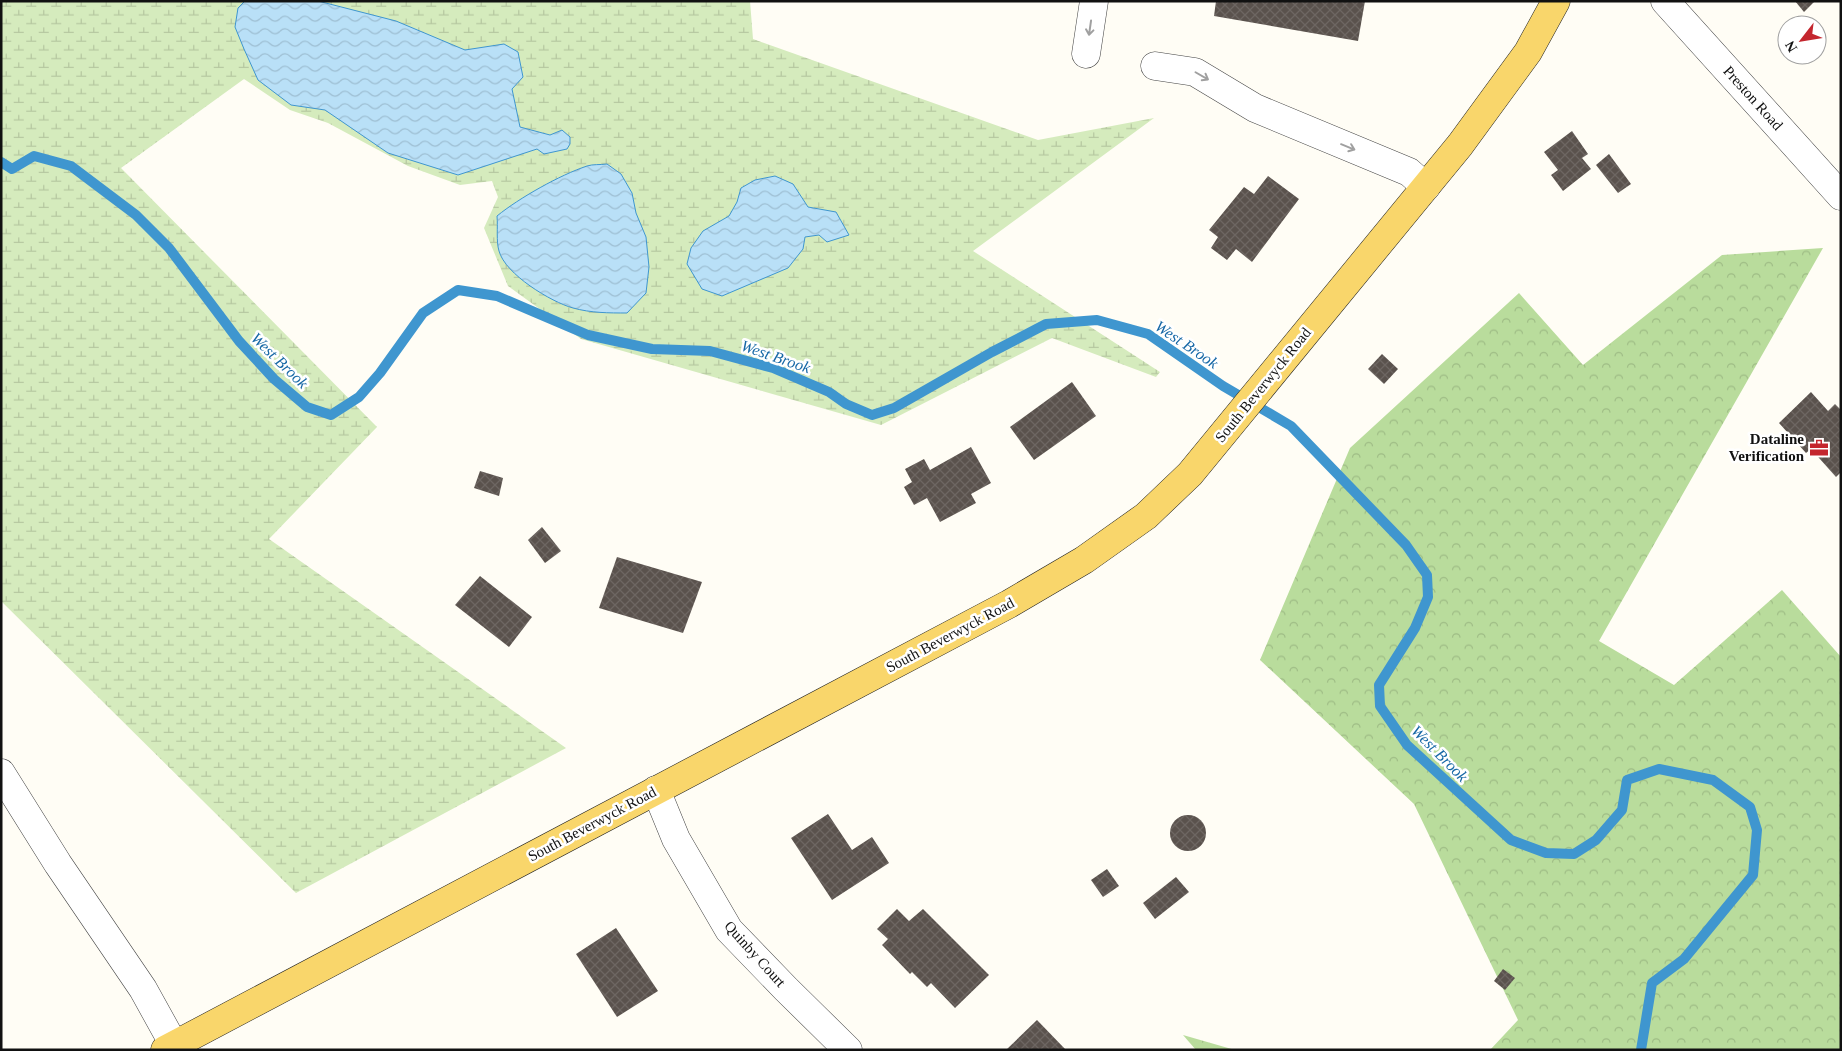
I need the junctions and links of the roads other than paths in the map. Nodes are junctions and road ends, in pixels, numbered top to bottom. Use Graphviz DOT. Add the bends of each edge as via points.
graph roads {
  1 [pos="1094,1"];
  2 [pos="1556,1"];
  3 [pos="1664,1"];
  4 [pos="1086,54"];
  5 [pos="1155,66"];
  6 [pos="1426,187"];
  7 [pos="1841,196"];
  8 [pos="1,773"];
  9 [pos="656,790"];
  10 [pos="169,1047"];
  11 [pos="848,1050"];
  1 -- 4 [label="street, one-way"];
  2 -- 6 [label="main road, South Beverwyck Road" via="1528,52"];
  3 -- 7 [label="street, Preston Road"];
  5 -- 6 [label="street, one-way" via="1196,72 1255,108 1409,172"];
  6 -- 9 [label="main road, South Beverwyck Road" via="1190,474 1146,516 1084,560 1008,604"];
  8 -- 10 [label="street" via="143,990"];
  9 -- 10 [label="main road, South Beverwyck Road"];
  9 -- 11 [label="street, Quinby Court" via="676,839 729,930"];
}
